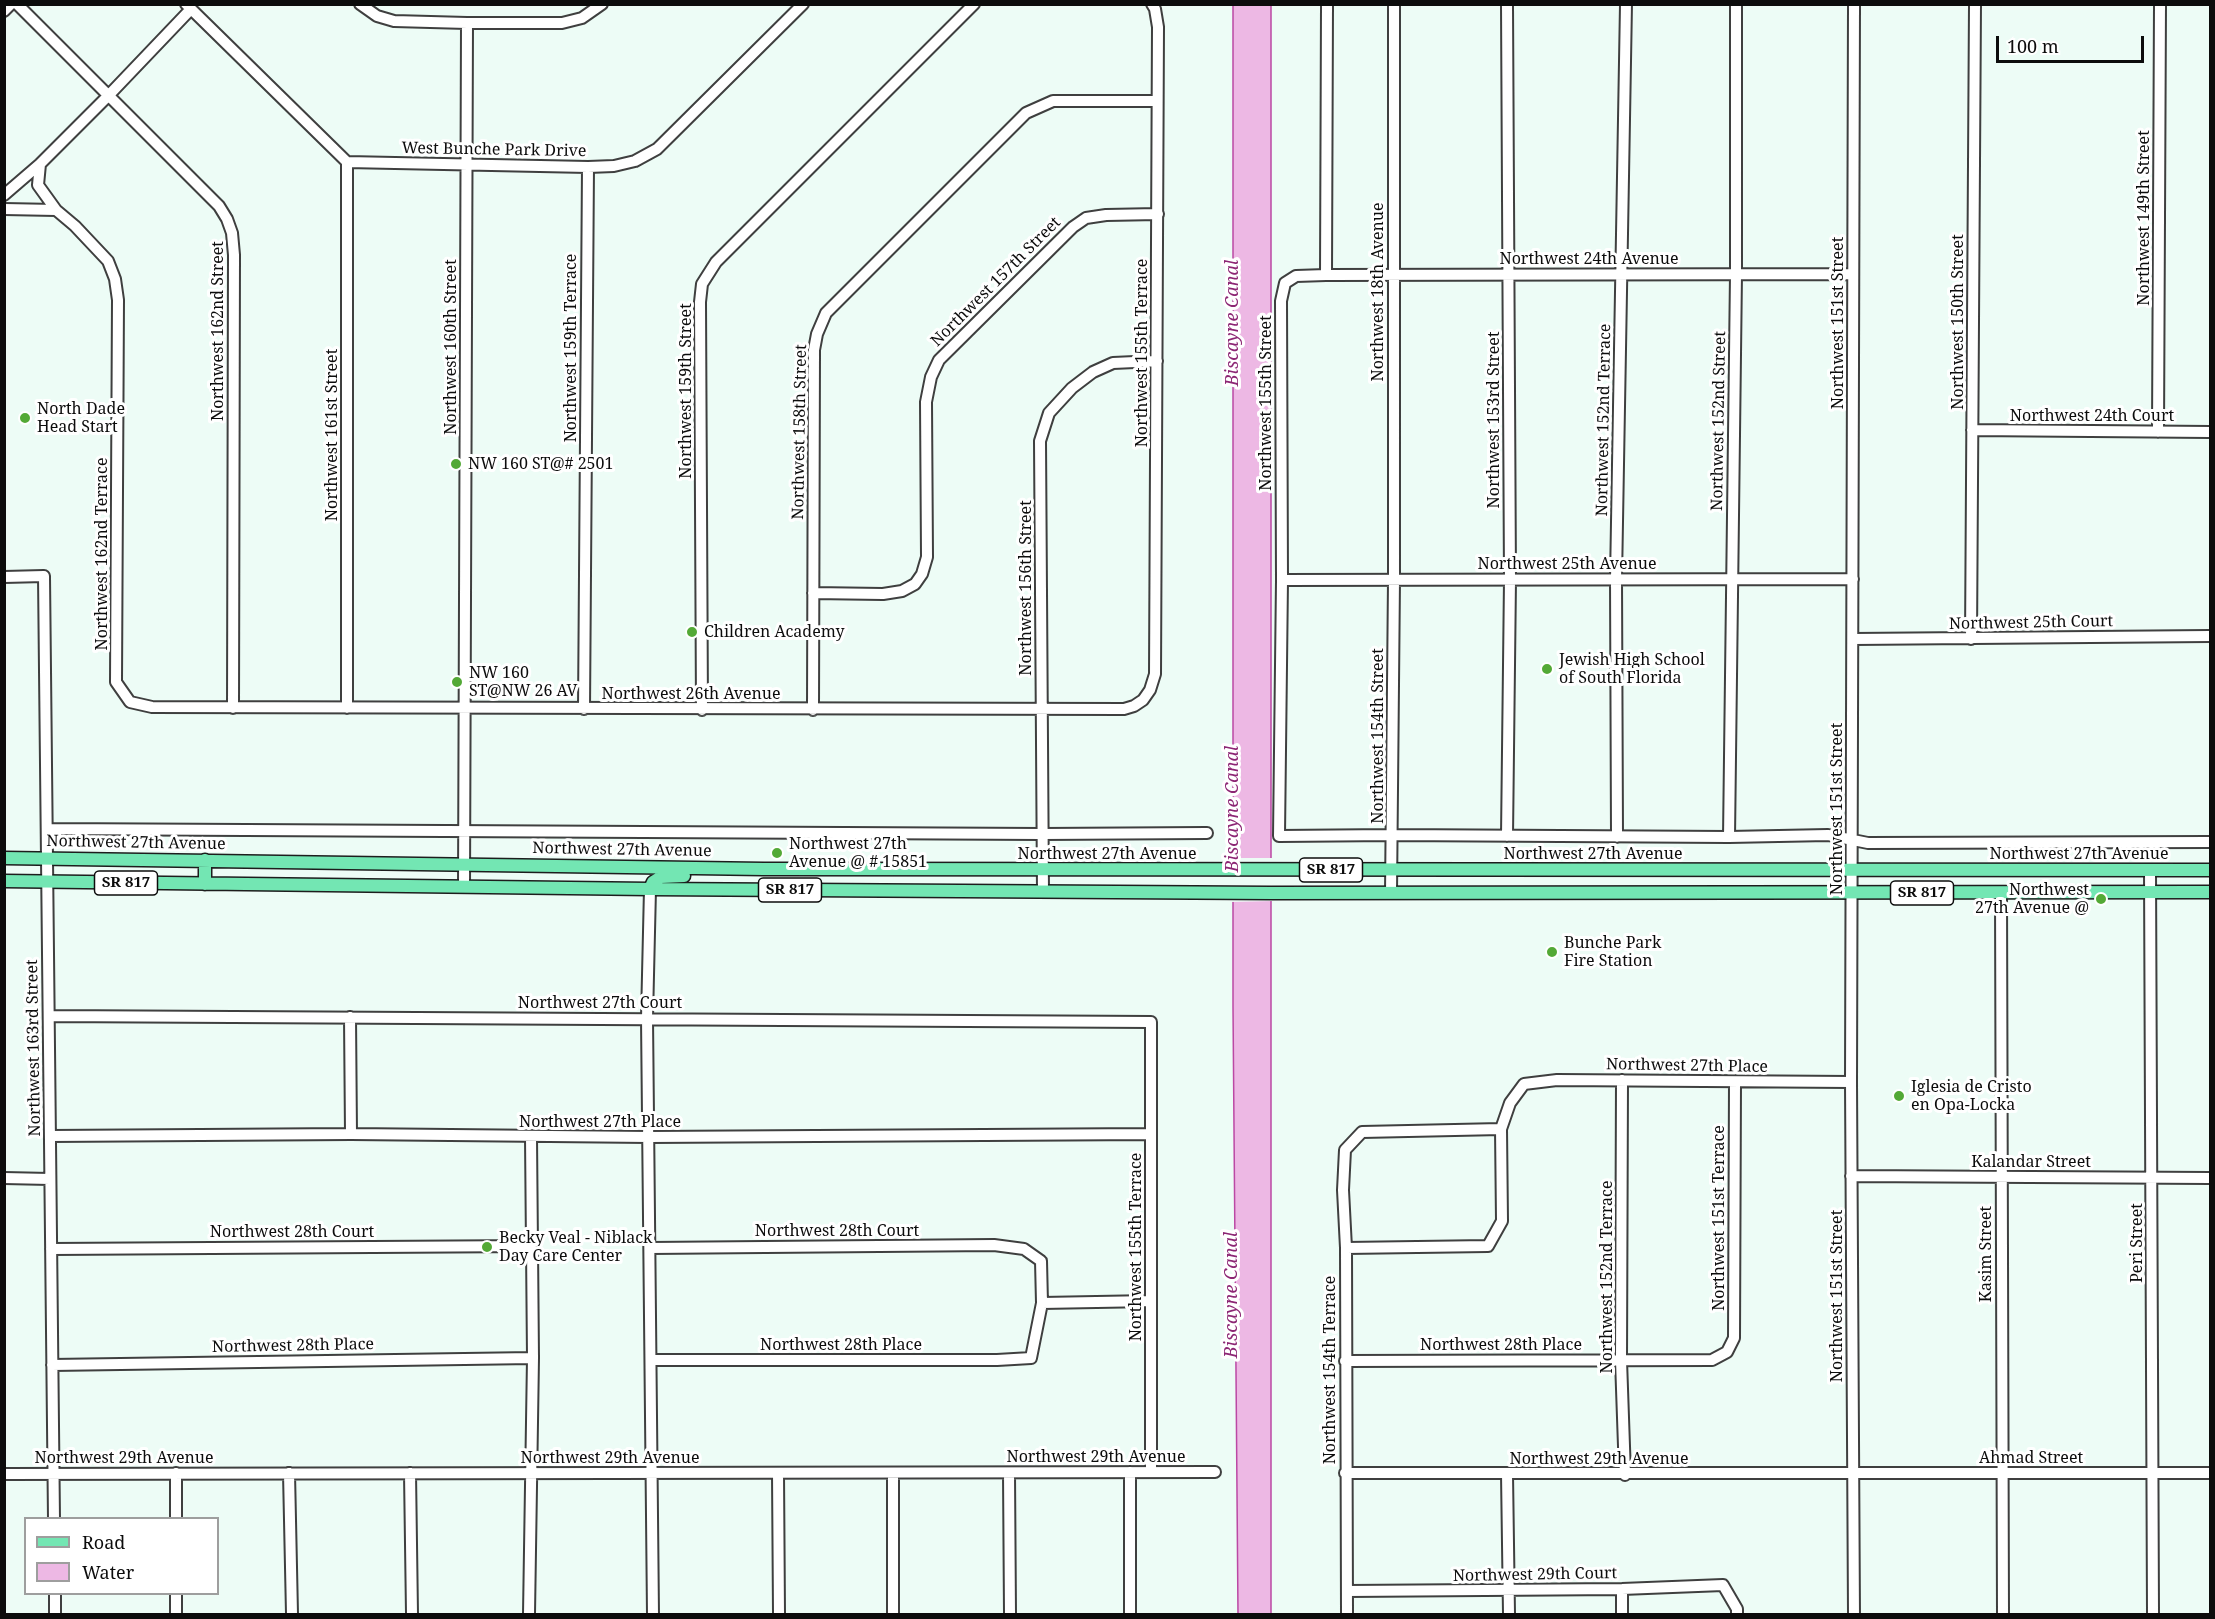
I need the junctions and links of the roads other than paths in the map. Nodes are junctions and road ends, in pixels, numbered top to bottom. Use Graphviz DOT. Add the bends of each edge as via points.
graph roads {
  1 [pos="11,4"];
  2 [pos="17,4"];
  3 [pos="360,4"];
  4 [pos="602,4"];
  5 [pos="803,4"];
  6 [pos="974,4"];
  7 [pos="1152,4"];
  8 [pos="1327,4"];
  9 [pos="1394,4"];
  10 [pos="1507,4"];
  11 [pos="1626,4"];
  12 [pos="1736,4"];
  13 [pos="1854,4"];
  14 [pos="1975,4"];
  15 [pos="2160,4"];
  16 [pos="188,7"];
  17 [pos="4,11"];
  18 [pos="467,23"];
  19 [pos="108,96"];
  20 [pos="1157,101"];
  21 [pos="347,162"];
  22 [pos="40,164"];
  23 [pos="467,166"];
  24 [pos="588,167"];
  25 [pos="21,182"];
  26 [pos="41,189"];
  27 [pos="4,195"];
  28 [pos="5,208"];
  29 [pos="38,209"];
  30 [pos="56,210"];
  31 [pos="1158,214"];
  32 [pos="1508,274"];
  33 [pos="1736,274"];
  34 [pos="1852,274"];
  35 [pos="1326,275"];
  36 [pos="1621,275"];
  37 [pos="1393,276"];
  38 [pos="1157,361"];
  39 [pos="1972,430"];
  40 [pos="2158,432"];
  41 [pos="2211,432"];
  42 [pos="4,577"];
  43 [pos="1616,579"];
  44 [pos="1732,579"];
  45 [pos="1853,579"];
  46 [pos="1282,580"];
  47 [pos="1394,580"];
  48 [pos="1510,580"];
  49 [pos="813,593"];
  50 [pos="2211,636"];
  51 [pos="1853,639"];
  52 [pos="1971,639"];
  53 [pos="1143,700"];
  54 [pos="130,702"];
  55 [pos="233,708"];
  56 [pos="347,708"];
  57 [pos="466,709"];
  58 [pos="584,709"];
  59 [pos="1041,709"];
  60 [pos="702,710"];
  61 [pos="813,710"];
  62 [pos="47,829"];
  63 [pos="465,830"];
  64 [pos="1207,833"];
  65 [pos="1042,834"];
  66 [pos="1392,835"];
  67 [pos="1279,836"];
  68 [pos="1507,836"];
  69 [pos="1617,837"];
  70 [pos="1729,837"];
  71 [pos="1852,840"];
  72 [pos="2211,842"];
  73 [pos="4,858"];
  74 [pos="47,858"];
  75 [pos="205,860"];
  76 [pos="464,864"];
  77 [pos="764,868"];
  78 [pos="1042,870"];
  79 [pos="1851,870"];
  80 [pos="2150,870"];
  81 [pos="2211,870"];
  82 [pos="1391,871"];
  83 [pos="1577,871"];
  84 [pos="4,881"];
  85 [pos="47,882"];
  86 [pos="205,884"];
  87 [pos="464,887"];
  88 [pos="650,889"];
  89 [pos="1043,892"];
  90 [pos="1577,892"];
  91 [pos="2150,892"];
  92 [pos="2211,892"];
  93 [pos="1391,893"];
  94 [pos="1851,893"];
  95 [pos="2001,893"];
  96 [pos="49,1016"];
  97 [pos="350,1017"];
  98 [pos="647,1018"];
  99 [pos="1151,1022"];
  100 [pos="1622,1080"];
  101 [pos="1734,1082"];
  102 [pos="1851,1082"];
  103 [pos="1501,1130"];
  104 [pos="351,1134"];
  105 [pos="1151,1134"];
  106 [pos="50,1136"];
  107 [pos="531,1137"];
  108 [pos="649,1137"];
  109 [pos="1851,1176"];
  110 [pos="2001,1177"];
  111 [pos="2151,1177"];
  112 [pos="4,1178"];
  113 [pos="2211,1178"];
  114 [pos="50,1179"];
  115 [pos="532,1246"];
  116 [pos="650,1248"];
  117 [pos="1346,1248"];
  118 [pos="51,1249"];
  119 [pos="1151,1301"];
  120 [pos="1042,1303"];
  121 [pos="1727,1352"];
  122 [pos="533,1358"];
  123 [pos="651,1360"];
  124 [pos="1622,1360"];
  125 [pos="1345,1361"];
  126 [pos="52,1365"];
  127 [pos="1130,1472"];
  128 [pos="1151,1472"];
  129 [pos="1215,1472"];
  130 [pos="4,1473"];
  131 [pos="53,1473"];
  132 [pos="176,1473"];
  133 [pos="289,1473"];
  134 [pos="410,1473"];
  135 [pos="531,1473"];
  136 [pos="652,1473"];
  137 [pos="778,1473"];
  138 [pos="893,1473"];
  139 [pos="1009,1473"];
  140 [pos="1345,1473"];
  141 [pos="1852,1473"];
  142 [pos="2001,1473"];
  143 [pos="2153,1473"];
  144 [pos="2211,1473"];
  145 [pos="1507,1474"];
  146 [pos="1625,1475"];
  147 [pos="54,1517"];
  148 [pos="176,1517"];
  149 [pos="1622,1589"];
  150 [pos="1347,1591"];
  151 [pos="1509,1591"];
  152 [pos="55,1595"];
  153 [pos="176,1595"];
  154 [pos="55,1614"];
  155 [pos="176,1614"];
  156 [pos="292,1614"];
  157 [pos="412,1614"];
  158 [pos="529,1614"];
  159 [pos="653,1614"];
  160 [pos="779,1614"];
  161 [pos="893,1614"];
  162 [pos="1010,1614"];
  163 [pos="1130,1614"];
  164 [pos="1347,1614"];
  165 [pos="1509,1614"];
  166 [pos="1623,1614"];
  167 [pos="1737,1614"];
  168 [pos="1854,1614"];
  169 [pos="2003,1614"];
  170 [pos="2152,1614"];
  1 -- 17 [label="street"];
  2 -- 19 [label="street, Northwest 162nd Street"];
  3 -- 18 [label="street" via="377,16 394,21"];
  4 -- 18 [label="street" via="582,18 562,23"];
  5 -- 24 [label="street, West Bunche Park Drive" via="657,149 635,161"];
  6 -- 60 [label="street, Northwest 159th Street" via="716,262 702,284"];
  7 -- 20 [label="street, Northwest 155th Terrace" via="1158,27"];
  8 -- 35 [label="street"];
  9 -- 37 [label="street, Northwest 18th Avenue"];
  10 -- 32 [label="street, Northwest 153rd Street"];
  11 -- 36 [label="street, Northwest 152nd Terrace"];
  12 -- 33 [label="street, Northwest 152nd Street"];
  13 -- 34 [label="street, Northwest 151st Street"];
  14 -- 39 [label="street, Northwest 150th Street"];
  15 -- 40 [label="street, Northwest 149th Street"];
  16 -- 19 [label="street"];
  16 -- 21 [label="street"];
  18 -- 23 [label="street, Northwest 160th Street"];
  19 -- 22 [label="street"];
  19 -- 55 [label="street, Northwest 162nd Street" via="219,206 232,233"];
  20 -- 31 [label="street, Northwest 155th Terrace"];
  20 -- 49 [label="street, Northwest 158th Street" via="1053,101 1026,113 826,312 814,350"];
  21 -- 23 [label="street, West Bunche Park Drive"];
  21 -- 56 [label="street, Northwest 161st Street"];
  22 -- 25 [label="street"];
  22 -- 26 [label="street"];
  23 -- 24 [label="street, West Bunche Park Drive"];
  23 -- 57 [label="street, Northwest 160th Street"];
  24 -- 58 [label="street, Northwest 159th Terrace"];
  25 -- 26 [label="street" via="32,182"];
  25 -- 27 [label="street"];
  26 -- 29 [label="street" via="44,202"];
  26 -- 30 [label="street, Northwest 162nd Terrace"];
  28 -- 29 [label="street"];
  29 -- 30 [label="street"];
  30 -- 54 [label="street, Northwest 162nd Terrace" via="108,261 115,279 117,682"];
  31 -- 38 [label="street, Northwest 155th Terrace"];
  31 -- 49 [label="street, Northwest 157th Street" via="1086,218 939,360 926,402 927,557 915,584 882,594"];
  32 -- 36 [label="street, Northwest 24th Avenue"];
  32 -- 37 [label="street, Northwest 24th Avenue"];
  32 -- 48 [label="street, Northwest 153rd Street"];
  33 -- 34 [label="street, Northwest 24th Avenue"];
  33 -- 36 [label="street, Northwest 24th Avenue"];
  33 -- 44 [label="street, Northwest 152nd Street"];
  34 -- 45 [label="street, Northwest 151st Street"];
  35 -- 37 [label="street, Northwest 24th Avenue"];
  35 -- 46 [label="street, Northwest 155th Street" via="1296,276 1286,283 1281,301"];
  36 -- 43 [label="street, Northwest 152nd Terrace"];
  37 -- 47 [label="street, Northwest 18th Avenue"];
  38 -- 53 [label="street, Northwest 155th Terrace" via="1155,674"];
  38 -- 59 [label="street, Northwest 156th Street" via="1113,363 1093,372 1072,387 1049,413 1040,441"];
  39 -- 40 [label="street, Northwest 24th Court"];
  39 -- 52 [label="street, Northwest 150th Street"];
  40 -- 41 [label="street, Northwest 24th Court"];
  42 -- 62 [label="street, Northwest 163rd Street" via="44,576"];
  43 -- 44 [label="street, Northwest 25th Avenue"];
  43 -- 48 [label="street, Northwest 25th Avenue"];
  43 -- 69 [label="street, Northwest 152nd Terrace"];
  44 -- 45 [label="street, Northwest 25th Avenue"];
  44 -- 70 [label="street, Northwest 152nd Street"];
  45 -- 51 [label="street, Northwest 151st Street"];
  46 -- 47 [label="street, Northwest 25th Avenue"];
  46 -- 67 [label="street, Northwest 155th Street"];
  47 -- 48 [label="street, Northwest 25th Avenue"];
  47 -- 66 [label="street, Northwest 154th Street"];
  48 -- 68 [label="street, Northwest 153rd Street"];
  49 -- 61 [label="street, Northwest 158th Street"];
  50 -- 52 [label="street, Northwest 25th Court"];
  51 -- 52 [label="street, Northwest 25th Court"];
  51 -- 71 [label="street, Northwest 151st Street"];
  53 -- 59 [label="street, Northwest 26th Avenue" via="1124,709"];
  54 -- 55 [label="street, Northwest 26th Avenue" via="152,707"];
  55 -- 56 [label="street, Northwest 26th Avenue"];
  56 -- 57 [label="street, Northwest 26th Avenue"];
  57 -- 58 [label="street, Northwest 26th Avenue"];
  57 -- 63 [label="street, Northwest 160th Street"];
  58 -- 60 [label="street, Northwest 26th Avenue"];
  59 -- 61 [label="street, Northwest 26th Avenue"];
  59 -- 65 [label="street, Northwest 156th Street"];
  60 -- 61 [label="street, Northwest 26th Avenue"];
  62 -- 63 [label="street, Northwest 27th Avenue"];
  62 -- 74 [label="street, Northwest 163rd Street"];
  63 -- 65 [label="street, Northwest 27th Avenue"];
  63 -- 76 [label="street, Northwest 160th Street"];
  64 -- 65 [label="street, Northwest 27th Avenue"];
  65 -- 78 [label="street, Northwest 156th Street"];
  66 -- 67 [label="street, Northwest 27th Avenue"];
  66 -- 68 [label="street, Northwest 27th Avenue"];
  66 -- 82 [label="street, Northwest 154th Street"];
  68 -- 69 [label="street, Northwest 27th Avenue"];
  69 -- 70 [label="street, Northwest 27th Avenue"];
  70 -- 71 [label="street, Northwest 27th Avenue" via="1828,835"];
  71 -- 72 [label="street, Northwest 27th Avenue"];
  71 -- 79 [label="street, Northwest 151st Street"];
  73 -- 74 [label="main road, Northwest 27th Avenue / SR 817"];
  74 -- 75 [label="main road, Northwest 27th Avenue / SR 817"];
  74 -- 85 [label="street, Northwest 163rd Street"];
  75 -- 76 [label="main road, Northwest 27th Avenue / SR 817"];
  75 -- 86 [label="main road"];
  76 -- 77 [label="main road, Northwest 27th Avenue / SR 817"];
  76 -- 87 [label="street, Northwest 160th Street"];
  77 -- 78 [label="main road, Northwest 27th Avenue / SR 817"];
  77 -- 88 [label="main road" via="754,875 661,877"];
  78 -- 82 [label="main road, Northwest 27th Avenue / SR 817"];
  78 -- 89 [label="street, Northwest 156th Street"];
  79 -- 80 [label="main road, Northwest 27th Avenue / SR 817"];
  79 -- 83 [label="main road, Northwest 27th Avenue / SR 817"];
  79 -- 94 [label="street, Northwest 151st Street"];
  80 -- 81 [label="main road, Northwest 27th Avenue / SR 817"];
  80 -- 91 [label="street, Peri Street"];
  82 -- 83 [label="main road, Northwest 27th Avenue / SR 817"];
  82 -- 93 [label="street, Northwest 154th Street"];
  83 -- 90 [label="main road"];
  84 -- 85 [label="main road, SR 817"];
  85 -- 86 [label="main road, SR 817"];
  85 -- 96 [label="street, Northwest 163rd Street"];
  86 -- 87 [label="main road, SR 817"];
  87 -- 88 [label="main road, SR 817"];
  88 -- 89 [label="main road, SR 817"];
  88 -- 98 [label="street"];
  89 -- 93 [label="main road, SR 817"];
  90 -- 93 [label="main road, SR 817"];
  90 -- 94 [label="main road, SR 817"];
  91 -- 92 [label="main road, SR 817"];
  91 -- 95 [label="main road, SR 817"];
  91 -- 111 [label="street, Peri Street"];
  94 -- 95 [label="main road, SR 817"];
  94 -- 102 [label="street, Northwest 151st Street"];
  95 -- 110 [label="street, Kasim Street"];
  96 -- 97 [label="street, Northwest 27th Court"];
  96 -- 106 [label="street, Northwest 163rd Street"];
  97 -- 98 [label="street, Northwest 27th Court"];
  97 -- 104 [label="street"];
  98 -- 99 [label="street, Northwest 27th Court"];
  98 -- 108 [label="street"];
  99 -- 105 [label="street, Northwest 155th Terrace"];
  100 -- 101 [label="street, Northwest 27th Place"];
  100 -- 103 [label="street, Northwest 27th Place" via="1524,1084 1510,1103"];
  100 -- 124 [label="street, Northwest 152nd Terrace"];
  101 -- 102 [label="street, Northwest 27th Place"];
  101 -- 121 [label="street, Northwest 151st Terrace" via="1734,1338"];
  102 -- 109 [label="street, Northwest 151st Street"];
  103 -- 117 [label="street" via="1502,1221 1488,1246"];
  103 -- 117 [label="street, Northwest 154th Terrace" via="1362,1132 1345,1150"];
  104 -- 106 [label="street, Northwest 27th Place"];
  104 -- 107 [label="street, Northwest 27th Place"];
  105 -- 108 [label="street, Northwest 27th Place"];
  105 -- 119 [label="street, Northwest 155th Terrace"];
  106 -- 114 [label="street, Northwest 163rd Street"];
  107 -- 108 [label="street, Northwest 27th Place"];
  107 -- 115 [label="street"];
  108 -- 116 [label="street"];
  109 -- 110 [label="street, Kalandar Street"];
  109 -- 141 [label="street, Northwest 151st Street"];
  110 -- 111 [label="street, Kalandar Street"];
  110 -- 142 [label="street, Kasim Street"];
  111 -- 113 [label="street, Kalandar Street"];
  111 -- 143 [label="street, Peri Street"];
  112 -- 114 [label="street"];
  114 -- 118 [label="street, Northwest 163rd Street"];
  115 -- 118 [label="street, Northwest 28th Court"];
  115 -- 122 [label="street"];
  116 -- 120 [label="street, Northwest 28th Court" via="994,1245 1024,1249 1041,1261"];
  116 -- 123 [label="street"];
  117 -- 125 [label="street, Northwest 154th Terrace"];
  118 -- 126 [label="street, Northwest 163rd Street"];
  119 -- 120 [label="street"];
  119 -- 128 [label="street, Northwest 155th Terrace"];
  120 -- 123 [label="street, Northwest 28th Place" via="1031,1358"];
  121 -- 124 [label="street, Northwest 28th Place" via="1712,1360"];
  122 -- 126 [label="street, Northwest 28th Place"];
  122 -- 135 [label="street"];
  123 -- 136 [label="street"];
  124 -- 125 [label="street, Northwest 28th Place"];
  124 -- 146 [label="street, Northwest 152nd Terrace"];
  125 -- 140 [label="street, Northwest 154th Terrace"];
  126 -- 131 [label="street, Northwest 163rd Street"];
  127 -- 128 [label="street, Northwest 29th Avenue"];
  127 -- 139 [label="street, Northwest 29th Avenue"];
  127 -- 163 [label="street"];
  128 -- 129 [label="street, Northwest 29th Avenue"];
  130 -- 131 [label="street, Northwest 29th Avenue"];
  131 -- 132 [label="street, Northwest 29th Avenue"];
  131 -- 147 [label="street, Northwest 163rd Street"];
  132 -- 133 [label="street, Northwest 29th Avenue"];
  132 -- 148 [label="street"];
  133 -- 134 [label="street, Northwest 29th Avenue"];
  133 -- 156 [label="street"];
  134 -- 135 [label="street, Northwest 29th Avenue"];
  134 -- 157 [label="street"];
  135 -- 136 [label="street, Northwest 29th Avenue"];
  135 -- 158 [label="street"];
  136 -- 137 [label="street, Northwest 29th Avenue"];
  136 -- 159 [label="street"];
  137 -- 138 [label="street, Northwest 29th Avenue"];
  137 -- 160 [label="street"];
  138 -- 139 [label="street, Northwest 29th Avenue"];
  138 -- 161 [label="street"];
  139 -- 162 [label="street"];
  140 -- 145 [label="street, Northwest 29th Avenue"];
  140 -- 150 [label="street, Northwest 154th Terrace"];
  141 -- 142 [label="street, Ahmad Street"];
  141 -- 146 [label="street, Northwest 29th Avenue"];
  141 -- 168 [label="street, Northwest 151st Street"];
  142 -- 143 [label="street, Ahmad Street"];
  142 -- 169 [label="street, Kasim Street"];
  143 -- 144 [label="street, Ahmad Street"];
  143 -- 170 [label="street, Peri Street"];
  145 -- 146 [label="street, Northwest 29th Avenue"];
  145 -- 151 [label="street"];
  149 -- 151 [label="street, Northwest 29th Court"];
  149 -- 166 [label="street"];
  149 -- 167 [label="street, Northwest 29th Court" via="1723,1585"];
  150 -- 151 [label="street, Northwest 29th Court"];
  150 -- 164 [label="street, Northwest 154th Terrace"];
  151 -- 165 [label="street"];
  152 -- 154 [label="street"];
  153 -- 155 [label="street"];
}
